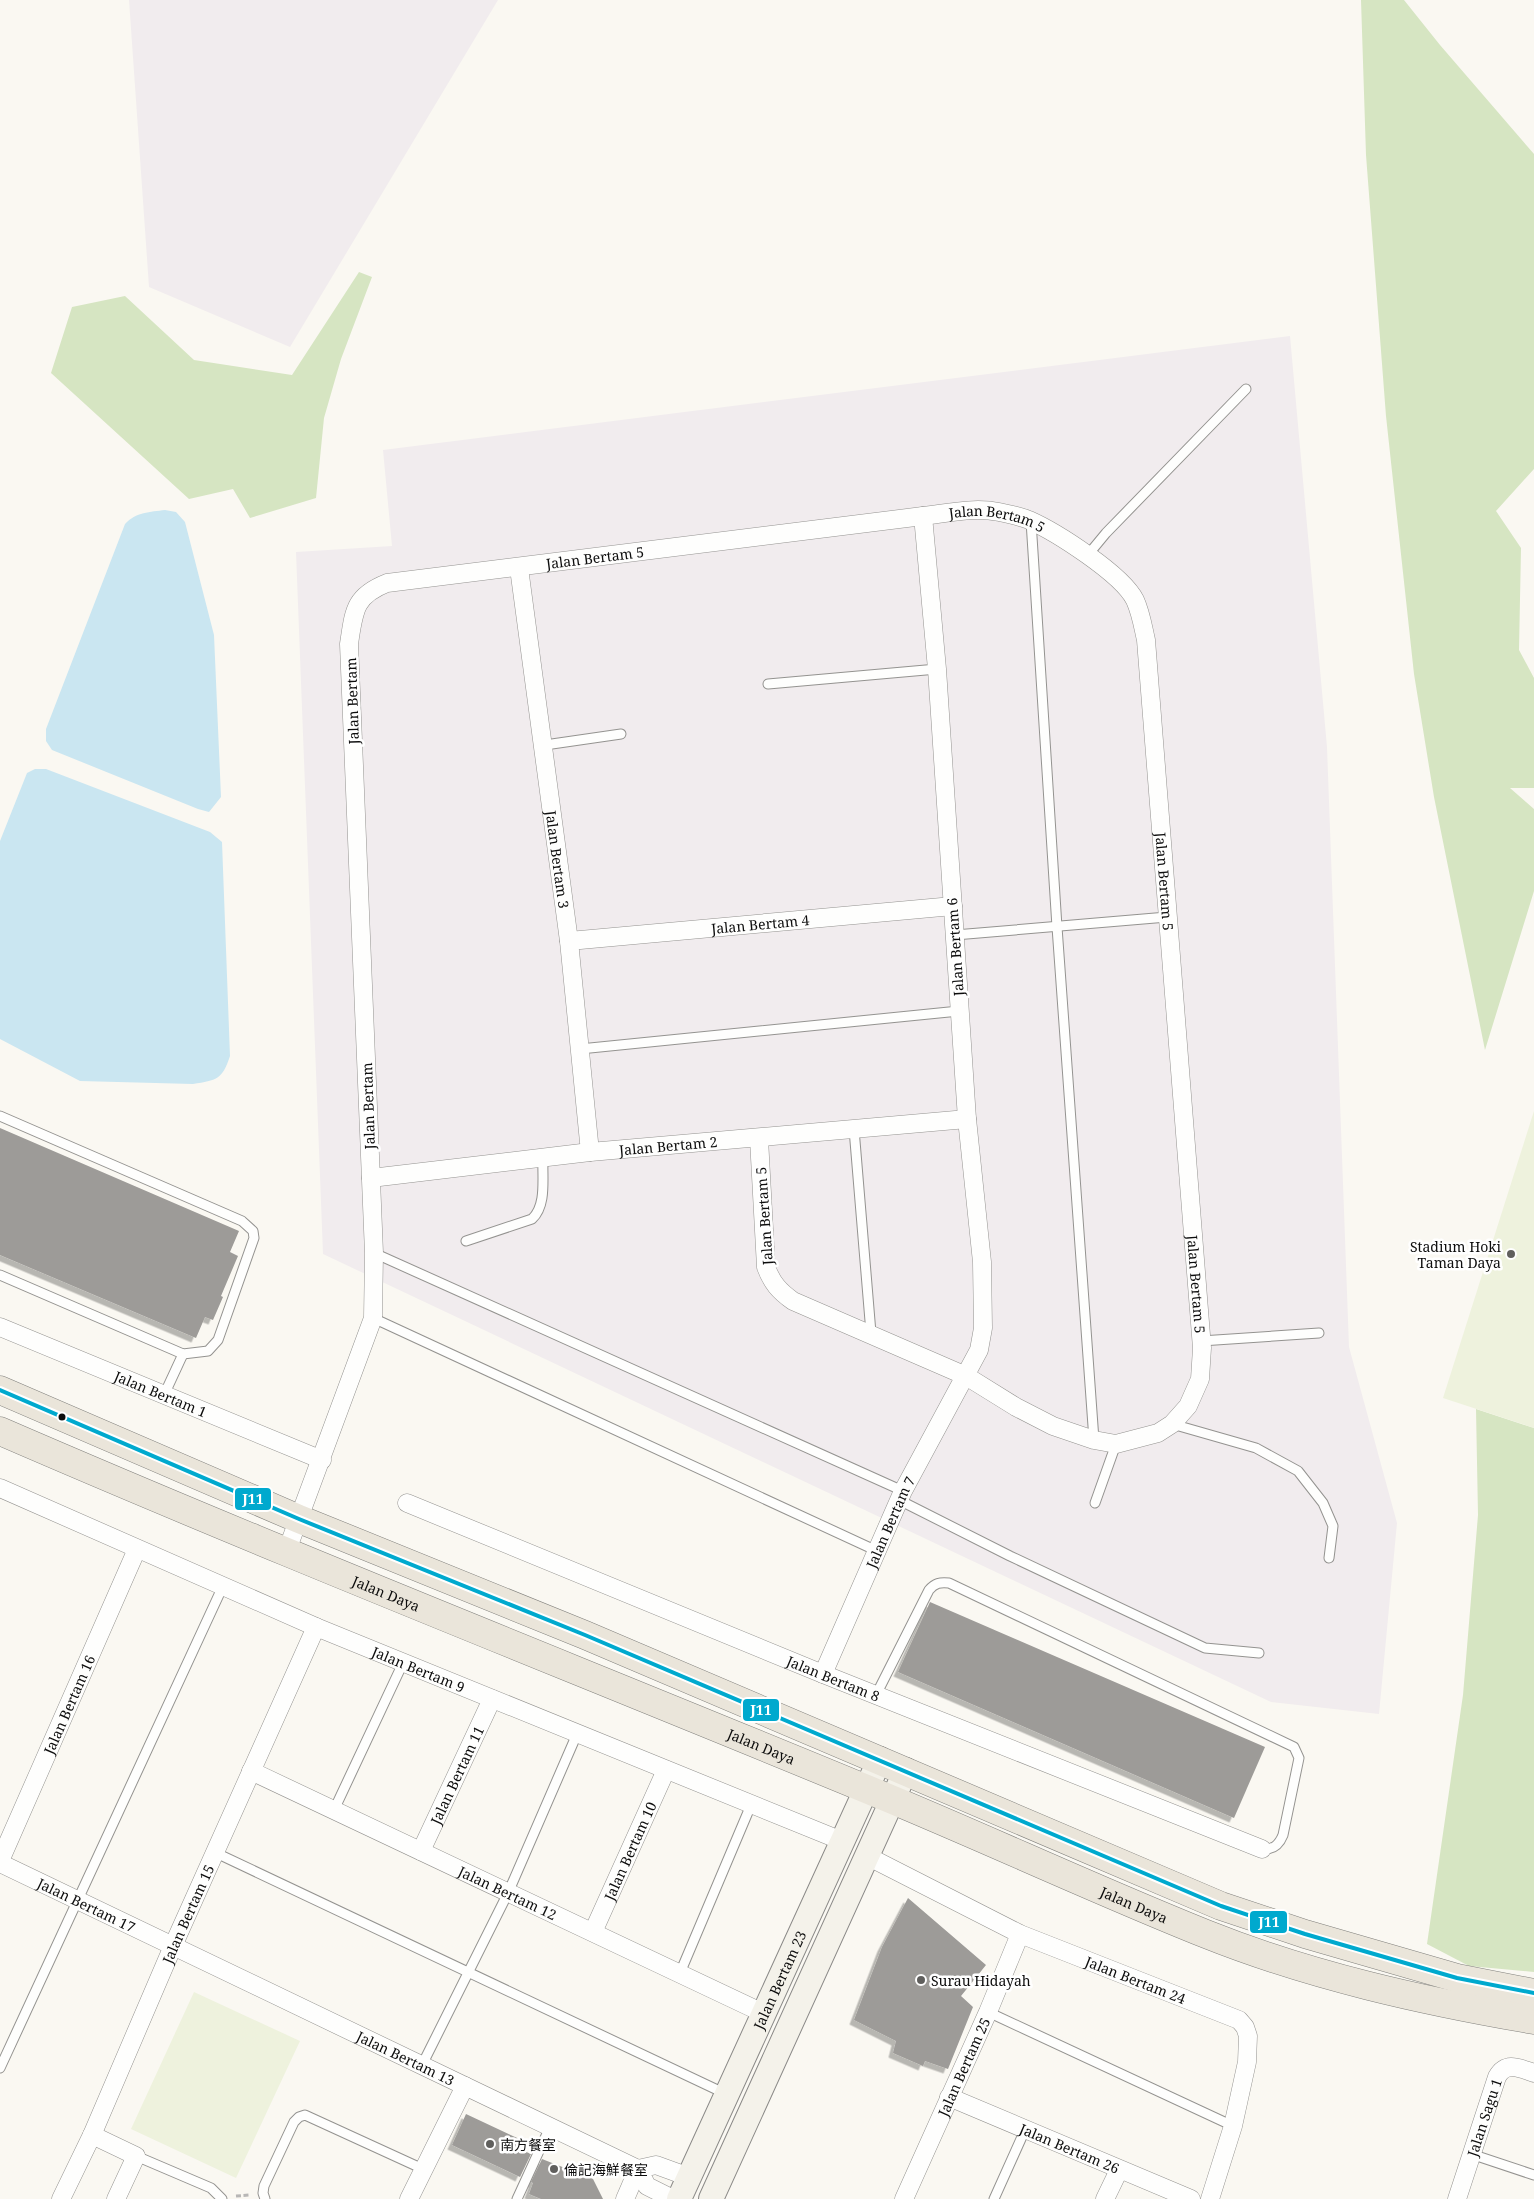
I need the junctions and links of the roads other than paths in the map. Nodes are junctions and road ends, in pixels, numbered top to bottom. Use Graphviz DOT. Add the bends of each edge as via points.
graph roads {
  1 [pos="1246,388"];
  2 [pos="923,516"];
  3 [pos="1030,521"];
  4 [pos="1087,556"];
  5 [pos="519,568"];
  6 [pos="349,644"];
  7 [pos="938,669"];
  8 [pos="768,684"];
  9 [pos="621,734"];
  10 [pos="544,746"];
  11 [pos="953,906"];
  12 [pos="1167,918"];
  13 [pos="1057,927"];
  14 [pos="955,935"];
  15 [pos="570,941"];
  16 [pos="959,1011"];
  17 [pos="580,1049"];
  18 [pos="0,1116"];
  19 [pos="967,1120"];
  20 [pos="854,1129"];
  21 [pos="759,1139"];
  22 [pos="590,1152"];
  23 [pos="543,1158"];
  24 [pos="371,1178"];
  25 [pos="466,1241"];
  26 [pos="374,1253"];
  27 [pos="0,1275"];
  28 [pos="373,1318"];
  29 [pos="0,1326"];
  30 [pos="871,1333"];
  31 [pos="1319,1333"];
  32 [pos="1202,1341"];
  33 [pos="183,1354"];
  34 [pos="966,1376"];
  35 [pos="0,1390"];
  36 [pos="164,1395"];
  37 [pos="1172,1424"];
  38 [pos="0,1431"];
  39 [pos="1094,1440"];
  40 [pos="1116,1444"];
  41 [pos="322,1460"];
  42 [pos="0,1488"];
  43 [pos="901,1496"];
  44 [pos="407,1503"];
  45 [pos="1095,1503"];
  46 [pos="299,1519"];
  47 [pos="137,1549"];
  48 [pos="877,1551"];
  49 [pos="286,1553"];
  50 [pos="1329,1558"];
  51 [pos="222,1586"];
  52 [pos="316,1627"];
  53 [pos="1259,1653"];
  54 [pos="403,1663"];
  55 [pos="823,1674"];
  56 [pos="876,1695"];
  57 [pos="492,1699"];
  58 [pos="577,1734"];
  59 [pos="880,1759"];
  60 [pos="666,1770"];
  61 [pos="906,1770"];
  62 [pos="251,1771"];
  63 [pos="866,1789"];
  64 [pos="892,1799"];
  65 [pos="752,1805"];
  66 [pos="334,1810"];
  67 [pos="842,1841"];
  68 [pos="1262,1848"];
  69 [pos="421,1851"];
  70 [pos="214,1852"];
  71 [pos="867,1856"];
  72 [pos="0,1862"];
  73 [pos="508,1892"];
  74 [pos="78,1900"];
  75 [pos="593,1932"];
  76 [pos="1020,1934"];
  77 [pos="173,1946"];
  78 [pos="468,1973"];
  79 [pos="680,1973"];
  80 [pos="1534,1993"];
  81 [pos="988,2012"];
  82 [pos="763,2014"];
  83 [pos="1534,2020"];
  84 [pos="422,2066"];
  85 [pos="0,2068"];
  86 [pos="1534,2073"];
  87 [pos="465,2086"];
  88 [pos="726,2094"];
  89 [pos="949,2097"];
  90 [pos="1233,2126"];
  91 [pos="550,2127"];
  92 [pos="1025,2130"];
  93 [pos="92,2134"];
  94 [pos="1471,2154"];
  95 [pos="136,2156"];
  96 [pos="423,2169"];
  97 [pos="638,2169"];
  98 [pos="1119,2170"];
  99 [pos="1534,2175"];
  100 [pos="689,2177"];
  101 [pos="264,2196"];
  102 [pos="61,2199"];
  103 [pos="116,2199"];
  104 [pos="222,2199"];
  105 [pos="409,2199"];
  106 [pos="517,2199"];
  107 [pos="625,2199"];
  108 [pos="673,2199"];
  109 [pos="679,2199"];
  110 [pos="711,2199"];
  111 [pos="904,2199"];
  112 [pos="994,2199"];
  113 [pos="1105,2199"];
  114 [pos="1191,2199"];
  115 [pos="1210,2199"];
  116 [pos="1457,2199"];
  1 -- 4 [label="lane"];
  2 -- 3 [label="street, Jalan Bertam 5" via="980,511"];
  2 -- 5 [label="street, Jalan Bertam 5"];
  2 -- 7 [label="street, Jalan Bertam 6"];
  3 -- 4 [label="street, Jalan Bertam 5"];
  3 -- 13 [label="lane"];
  4 -- 12 [label="street, Jalan Bertam 5" via="1125,586 1135,599 1142,618"];
  5 -- 6 [label="street, Jalan Bertam 5" via="387,583 372,589 360,601 353,616"];
  5 -- 10 [label="street, Jalan Bertam 3"];
  6 -- 24 [label="street, Jalan Bertam"];
  7 -- 8 [label="lane"];
  7 -- 11 [label="street, Jalan Bertam 6"];
  9 -- 10 [label="lane"];
  10 -- 15 [label="street, Jalan Bertam 3"];
  11 -- 14 [label="street, Jalan Bertam 6"];
  11 -- 15 [label="street, Jalan Bertam 4"];
  12 -- 13 [label="lane"];
  12 -- 32 [label="street, Jalan Bertam 5"];
  13 -- 14 [label="lane"];
  13 -- 39 [label="lane"];
  14 -- 16 [label="street, Jalan Bertam 6"];
  15 -- 17 [label="street, Jalan Bertam 3"];
  16 -- 17 [label="lane"];
  16 -- 19 [label="street, Jalan Bertam 6"];
  17 -- 22 [label="street, Jalan Bertam 3"];
  18 -- 33 [label="lane" via="249,1226 253,1231 253,1245 218,1340 208,1351"];
  19 -- 20 [label="street, Jalan Bertam 2"];
  19 -- 34 [label="street, Jalan Bertam 6" via="984,1301 979,1350"];
  20 -- 21 [label="street, Jalan Bertam 2"];
  20 -- 30 [label="lane"];
  21 -- 22 [label="street, Jalan Bertam 2"];
  21 -- 30 [label="street, Jalan Bertam 5" via="766,1267 771,1281 793,1301"];
  22 -- 23 [label="street, Jalan Bertam 2"];
  23 -- 24 [label="street, Jalan Bertam 2"];
  23 -- 25 [label="lane" via="538,1213 532,1219"];
  24 -- 26 [label="street, Jalan Bertam"];
  26 -- 28 [label="street, Jalan Bertam"];
  26 -- 43 [label="lane"];
  27 -- 33 [label="lane"];
  28 -- 41 [label="street, Jalan Bertam"];
  28 -- 48 [label="lane"];
  29 -- 36 [label="street, Jalan Bertam 1"];
  30 -- 34 [label="street, Jalan Bertam 5"];
  31 -- 32 [label="lane"];
  32 -- 37 [label="street, Jalan Bertam 5" via="1200,1379 1188,1406"];
  33 -- 36 [label="lane"];
  34 -- 39 [label="street, Jalan Bertam 5" via="1053,1426"];
  34 -- 43 [label="street, Jalan Bertam 7"];
  35 -- 46 [label="main road"];
  36 -- 41 [label="street, Jalan Bertam 1"];
  37 -- 40 [label="street, Jalan Bertam 5" via="1158,1433"];
  37 -- 50 [label="lane" via="1256,1448 1298,1471 1323,1503 1333,1526"];
  38 -- 49 [label="main road, Jalan Daya"];
  39 -- 40 [label="street, Jalan Bertam 5"];
  40 -- 45 [label="lane"];
  41 -- 46 [label="street, Jalan Bertam"];
  42 -- 47 [label="street, Jalan Bertam 9"];
  43 -- 48 [label="street, Jalan Bertam 7"];
  43 -- 53 [label="lane" via="1010,1556 1205,1648"];
  44 -- 55 [label="street, Jalan Bertam 8"];
  46 -- 49 [label="street, Jalan Bertam"];
  46 -- 59 [label="main road"];
  47 -- 51 [label="street, Jalan Bertam 9"];
  47 -- 72 [label="street, Jalan Bertam 16"];
  48 -- 55 [label="street, Jalan Bertam 7"];
  49 -- 63 [label="main road, Jalan Daya"];
  51 -- 52 [label="street, Jalan Bertam 9"];
  51 -- 74 [label="lane"];
  52 -- 54 [label="street, Jalan Bertam 9"];
  52 -- 62 [label="street, Jalan Bertam 15"];
  54 -- 57 [label="street, Jalan Bertam 9"];
  54 -- 66 [label="lane"];
  55 -- 56 [label="street, Jalan Bertam 8"];
  56 -- 68 [label="street, Jalan Bertam 8"];
  56 -- 68 [label="lane" via="929,1590 934,1584 948,1583 1294,1747 1299,1758 1283,1835 1277,1846"];
  57 -- 58 [label="street, Jalan Bertam 9"];
  57 -- 69 [label="street, Jalan Bertam 11"];
  58 -- 60 [label="street, Jalan Bertam 9"];
  58 -- 73 [label="lane"];
  59 -- 61 [label="main road"];
  59 -- 63 [label="street, Jalan Bertam 23"];
  60 -- 65 [label="street, Jalan Bertam 9"];
  60 -- 75 [label="street, Jalan Bertam 10"];
  61 -- 64 [label="street, Jalan Bertam 23"];
  61 -- 80 [label="main road" via="1222,1906 1457,1978"];
  62 -- 66 [label="street, Jalan Bertam 12"];
  62 -- 70 [label="street, Jalan Bertam 15"];
  63 -- 64 [label="main road, Jalan Daya"];
  63 -- 67 [label="street, Jalan Bertam 23"];
  64 -- 71 [label="street, Jalan Bertam 23"];
  64 -- 83 [label="main road, Jalan Daya" via="1208,1935 1293,1965 1450,2006"];
  65 -- 67 [label="street, Jalan Bertam 9"];
  65 -- 79 [label="lane"];
  66 -- 69 [label="street, Jalan Bertam 12"];
  67 -- 82 [label="street, Jalan Bertam 23"];
  69 -- 73 [label="street, Jalan Bertam 12"];
  70 -- 77 [label="street, Jalan Bertam 15"];
  70 -- 78 [label="lane"];
  71 -- 76 [label="street, Jalan Bertam 24"];
  71 -- 110 [label="street, Jalan Bertam 23"];
  72 -- 74 [label="street, Jalan Bertam 17"];
  73 -- 75 [label="street, Jalan Bertam 12"];
  73 -- 78 [label="lane"];
  74 -- 77 [label="street, Jalan Bertam 17"];
  74 -- 85 [label="lane"];
  75 -- 79 [label="street, Jalan Bertam 12"];
  76 -- 81 [label="street, Jalan Bertam 25"];
  76 -- 90 [label="street, Jalan Bertam 24" via="1239,2020 1248,2036 1247,2062"];
  77 -- 84 [label="street, Jalan Bertam 13"];
  77 -- 93 [label="street, Jalan Bertam 15"];
  78 -- 84 [label="lane"];
  78 -- 88 [label="lane"];
  79 -- 82 [label="street, Jalan Bertam 12"];
  81 -- 89 [label="street, Jalan Bertam 25"];
  81 -- 90 [label="lane"];
  82 -- 88 [label="street, Jalan Bertam 23"];
  84 -- 87 [label="street, Jalan Bertam 13"];
  86 -- 94 [label="street, Jalan Sagu 1" via="1513,2066 1501,2070"];
  87 -- 91 [label="street, Jalan Bertam 13"];
  87 -- 96 [label="street"];
  88 -- 100 [label="street, Jalan Bertam 23"];
  89 -- 92 [label="street, Jalan Bertam 26"];
  89 -- 111 [label="street, Jalan Bertam 25"];
  90 -- 115 [label="street, Jalan Bertam 24"];
  91 -- 97 [label="street, Jalan Bertam 13"];
  91 -- 106 [label="lane"];
  92 -- 98 [label="street, Jalan Bertam 26"];
  92 -- 112 [label="lane"];
  93 -- 95 [label="street"];
  93 -- 102 [label="street, Jalan Bertam 15"];
  94 -- 99 [label="lane"];
  94 -- 116 [label="street, Jalan Sagu 1"];
  95 -- 103 [label="street"];
  95 -- 104 [label="lane" via="211,2188"];
  96 -- 101 [label="lane" via="305,2115 294,2122"];
  96 -- 105 [label="street"];
  97 -- 100 [label="street, Jalan Bertam 13" via="656,2165"];
  97 -- 107 [label="street"];
  97 -- 108 [label="street, Jalan Bertam 13" via="647,2186"];
  98 -- 113 [label="street"];
  98 -- 114 [label="street, Jalan Bertam 26"];
  100 -- 109 [label="street, Jalan Bertam 23"];
}
